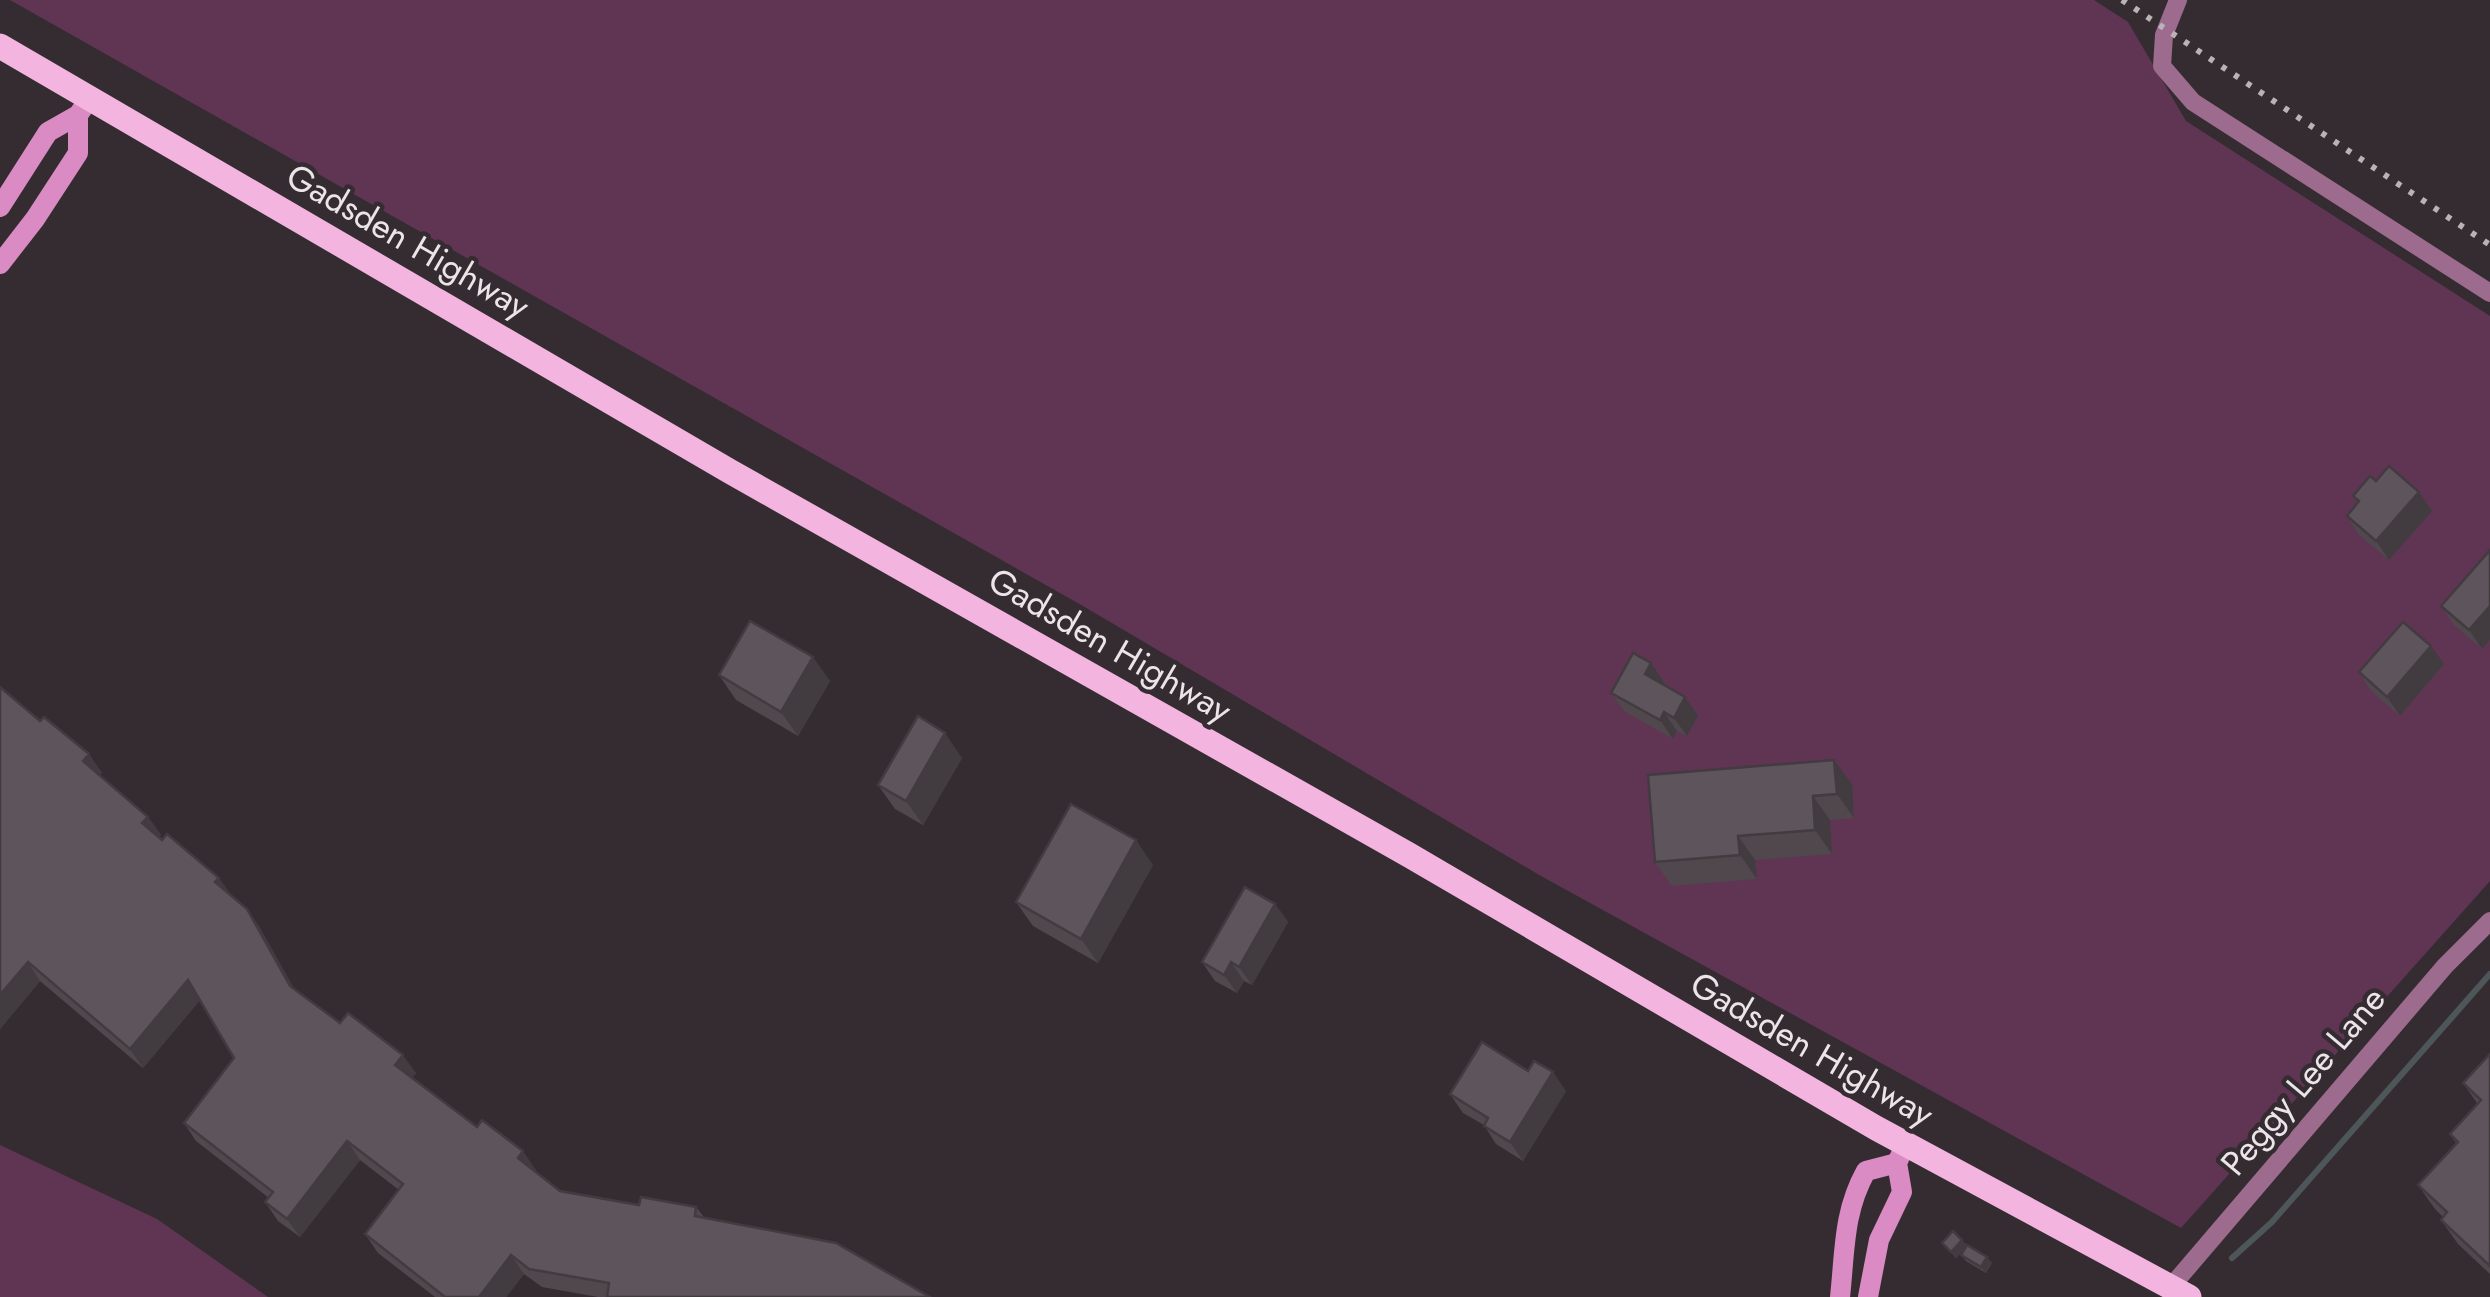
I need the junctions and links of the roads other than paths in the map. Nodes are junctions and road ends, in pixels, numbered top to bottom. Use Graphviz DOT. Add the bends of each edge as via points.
graph roads {
  1 [pos="2178,0"];
  2 [pos="0,46"];
  3 [pos="84,106"];
  4 [pos="0,208"];
  5 [pos="0,264"];
  6 [pos="2490,293"];
  7 [pos="2490,921"];
  8 [pos="1902,1154"];
  9 [pos="2179,1292"];
  10 [pos="1840,1297"];
  11 [pos="1868,1297"];
  1 -- 6 [label="street" via="2162,66 2193,102"];
  2 -- 3 [label="main road, Gadsden Highway"];
  3 -- 4 [label="street" via="48,132"];
  3 -- 5 [label="street" via="78,154"];
  3 -- 8 [label="main road, Gadsden Highway" via="1392,846"];
  7 -- 9 [label="street, Peggy Lee Lane" via="2444,966"];
  8 -- 9 [label="main road, Gadsden Highway"];
  8 -- 10 [label="street" via="1866,1172 1850,1203"];
  8 -- 11 [label="street" via="1902,1192 1880,1240"];
}
